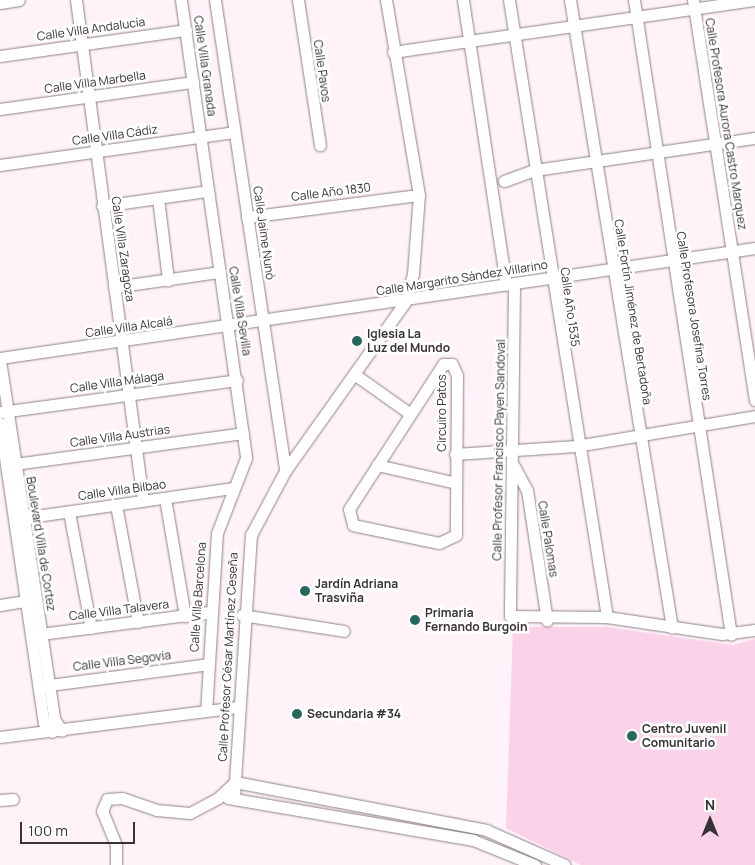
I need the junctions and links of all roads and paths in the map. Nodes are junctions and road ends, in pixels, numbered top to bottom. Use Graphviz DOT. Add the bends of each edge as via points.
graph roads {
  1 [pos="19,0"];
  2 [pos="76,0"];
  3 [pos="181,0"];
  4 [pos="215,0"];
  5 [pos="298,0"];
  6 [pos="386,0"];
  7 [pos="463,0"];
  8 [pos="509,0"];
  9 [pos="570,0"];
  10 [pos="634,0"];
  11 [pos="755,0"];
  12 [pos="0,3"];
  13 [pos="694,4"];
  14 [pos="636,16"];
  15 [pos="574,25"];
  16 [pos="186,30"];
  17 [pos="514,32"];
  18 [pos="471,39"];
  19 [pos="81,44"];
  20 [pos="393,52"];
  21 [pos="0,56"];
  22 [pos="193,82"];
  23 [pos="88,97"];
  24 [pos="0,109"];
  25 [pos="234,132"];
  26 [pos="201,137"];
  27 [pos="755,138"];
  28 [pos="320,145"];
  29 [pos="714,145"];
  30 [pos="95,152"];
  31 [pos="657,154"];
  32 [pos="595,161"];
  33 [pos="0,165"];
  34 [pos="535,170"];
  35 [pos="504,181"];
  36 [pos="208,190"];
  37 [pos="418,195"];
  38 [pos="158,198"];
  39 [pos="102,206"];
  40 [pos="248,217"];
  41 [pos="755,248"];
  42 [pos="732,251"];
  43 [pos="672,261"];
  44 [pos="612,269"];
  45 [pos="220,272"];
  46 [pos="552,279"];
  47 [pos="168,280"];
  48 [pos="510,284"];
  49 [pos="114,287"];
  50 [pos="405,302"];
  51 [pos="262,321"];
  52 [pos="229,326"];
  53 [pos="122,342"];
  54 [pos="0,359"];
  55 [pos="354,374"];
  56 [pos="237,380"];
  57 [pos="129,394"];
  58 [pos="755,400"];
  59 [pos="3,411"];
  60 [pos="409,413"];
  61 [pos="755,416"];
  62 [pos="0,423"];
  63 [pos="698,428"];
  64 [pos="243,433"];
  65 [pos="638,437"];
  66 [pos="576,446"];
  67 [pos="136,447"];
  68 [pos="515,452"];
  69 [pos="455,454"];
  70 [pos="6,465"];
  71 [pos="377,465"];
  72 [pos="514,466"];
  73 [pos="284,471"];
  74 [pos="456,483"];
  75 [pos="234,488"];
  76 [pos="166,498"];
  77 [pos="143,501"];
  78 [pos="116,505"];
  79 [pos="69,512"];
  80 [pos="18,519"];
  81 [pos="26,602"];
  82 [pos="0,605"];
  83 [pos="210,612"];
  84 [pos="242,615"];
  85 [pos="185,616"];
  86 [pos="606,617"];
  87 [pos="547,620"];
  88 [pos="138,622"];
  89 [pos="91,628"];
  90 [pos="672,628"];
  91 [pos="755,630"];
  92 [pos="344,631"];
  93 [pos="36,635"];
  94 [pos="732,635"];
  95 [pos="208,664"];
  96 [pos="45,685"];
  97 [pos="238,707"];
  98 [pos="206,712"];
  99 [pos="57,731"];
  100 [pos="0,737"];
  101 [pos="235,782"];
  102 [pos="234,797"];
  103 [pos="13,798"];
  104 [pos="218,798"];
  105 [pos="0,800"];
  106 [pos="407,813"];
  107 [pos="404,827"];
  108 [pos="116,865"];
  109 [pos="535,865"];
  110 [pos="565,865"];
  1 -- 12 [label="street"];
  2 -- 19 [label="street, Calle Villa Zaragoza"];
  3 -- 16 [label="street, Calle Villa Granada"];
  4 -- 25 [label="street, Calle Jaime Nunó"];
  5 -- 28 [label="street, Calle Pavos"];
  6 -- 20 [label="street, Calle Profesor César Martínez Ceseña"];
  7 -- 18 [label="street, Calle Profesor Francisco Payen Sandoval"];
  8 -- 17 [label="street, Calle Año 1535"];
  9 -- 15 [label="street, Calle Fortín Jiménez de Bertadoña"];
  10 -- 14 [label="street, Calle Profesora Josefina Torres"];
  11 -- 13 [label="street"];
  13 -- 14 [label="street"];
  13 -- 29 [label="street, Calle Profesora Aurora Castro Marquez"];
  14 -- 15 [label="street"];
  14 -- 31 [label="street, Calle Profesora Josefina Torres"];
  15 -- 17 [label="street"];
  15 -- 32 [label="street, Calle Fortín Jiménez de Bertadoña"];
  16 -- 19 [label="street, Calle Villa Andalucía"];
  16 -- 22 [label="street, Calle Villa Granada"];
  17 -- 18 [label="street"];
  17 -- 34 [label="street, Calle Año 1535"];
  18 -- 20 [label="street"];
  18 -- 48 [label="street, Calle Profesor Francisco Payen Sandoval"];
  19 -- 21 [label="street, Calle Villa Andalucía"];
  19 -- 23 [label="street, Calle Villa Zaragoza"];
  20 -- 37 [label="street, Calle Profesor César Martínez Ceseña"];
  22 -- 23 [label="street, Calle Villa Marbella"];
  22 -- 26 [label="street, Calle Villa Granada"];
  23 -- 24 [label="street, Calle Villa Marbella"];
  23 -- 30 [label="street, Calle Villa Zaragoza"];
  25 -- 26 [label="street, Calle Villa Cádiz"];
  25 -- 40 [label="street, Calle Jaime Nunó"];
  26 -- 30 [label="street, Calle Villa Cádiz"];
  26 -- 36 [label="street, Calle Villa Sevilla"];
  27 -- 29 [label="street"];
  29 -- 31 [label="street"];
  29 -- 42 [label="street, Calle Profesora Aurora Castro Marquez"];
  30 -- 33 [label="street, Calle Villa Cádiz"];
  30 -- 39 [label="street, Calle Villa Zaragoza"];
  31 -- 32 [label="street"];
  31 -- 43 [label="street, Calle Profesora Josefina Torres"];
  32 -- 34 [label="street"];
  32 -- 44 [label="street, Calle Fortín Jiménez de Bertadoña"];
  34 -- 35 [label="street"];
  34 -- 46 [label="street, Calle Año 1535"];
  36 -- 38 [label="street"];
  36 -- 45 [label="street, Calle Villa Sevilla"];
  37 -- 40 [label="street, Calle Año 1830"];
  37 -- 50 [label="street, Calle Profesor César Martínez Ceseña" via="417,246"];
  38 -- 39 [label="street"];
  38 -- 47 [label="street"];
  39 -- 49 [label="street, Calle Villa Zaragoza"];
  40 -- 51 [label="street, Calle Jaime Nunó"];
  41 -- 42 [label="street, Calle Margarito Sández Villarino"];
  42 -- 43 [label="street, Calle Margarito Sández Villarino"];
  42 -- 58 [label="street, Calle Profesora Aurora Castro Marquez"];
  43 -- 44 [label="street, Calle Margarito Sández Villarino"];
  43 -- 63 [label="street, Calle Profesora Josefina Torres"];
  44 -- 46 [label="street, Calle Margarito Sández Villarino"];
  44 -- 65 [label="street, Calle Fortín Jiménez de Bertadoña"];
  45 -- 47 [label="street"];
  45 -- 52 [label="street, Calle Villa Sevilla"];
  46 -- 48 [label="street, Calle Margarito Sández Villarino"];
  46 -- 66 [label="street, Calle Año 1535"];
  47 -- 49 [label="street"];
  48 -- 50 [label="street, Calle Margarito Sández Villarino"];
  48 -- 68 [label="street, Calle Profesor Francisco Payen Sandoval"];
  49 -- 53 [label="street, Calle Villa Zaragoza"];
  50 -- 51 [label="street, Calle Margarito Sández Villarino"];
  50 -- 55 [label="street, Calle Profesor César Martínez Ceseña"];
  51 -- 52 [label="street, Calle Villa Alcalá"];
  51 -- 73 [label="street, Calle Jaime Nunó"];
  52 -- 53 [label="street, Calle Villa Alcalá"];
  52 -- 56 [label="street, Calle Villa Sevilla"];
  53 -- 54 [label="street, Calle Villa Alcalá"];
  53 -- 57 [label="street, Calle Villa Zaragoza"];
  54 -- 59 [label="street, Boulevard Villa de Cortez"];
  55 -- 60 [label="street"];
  55 -- 73 [label="street, Calle Profesor César Martínez Ceseña"];
  56 -- 57 [label="street, Calle Villa Málaga"];
  56 -- 64 [label="street, Calle Villa Sevilla"];
  57 -- 59 [label="street, Calle Villa Málaga"];
  57 -- 67 [label="street, Calle Villa Zaragoza"];
  59 -- 70 [label="street, Boulevard Villa de Cortez"];
  60 -- 69 [label="street, Circuiro Patos" via="439,369 452,364 457,375"];
  60 -- 71 [label="street, Circuiro Patos"];
  61 -- 63 [label="street"];
  62 -- 70 [label="street, Boulevard Villa de Cortez"];
  63 -- 65 [label="street"];
  63 -- 94 [label="street, Calle Profesora Josefina Torres"];
  64 -- 67 [label="street, Calle Villa Austrias"];
  64 -- 75 [label="street, Calle Villa Sevilla" via="246,464"];
  65 -- 66 [label="street"];
  65 -- 90 [label="street, Calle Fortín Jiménez de Bertadoña"];
  66 -- 68 [label="street"];
  66 -- 86 [label="street, Calle Año 1535"];
  67 -- 70 [label="street, Calle Villa Austrias"];
  67 -- 77 [label="street, Calle Villa Zaragoza"];
  68 -- 69 [label="street"];
  68 -- 72 [label="street, Calle Profesor Francisco Payen Sandoval"];
  69 -- 74 [label="street, Circuiro Patos"];
  70 -- 80 [label="street, Boulevard Villa de Cortez"];
  71 -- 74 [label="street"];
  71 -- 74 [label="street, Circuiro Patos" via="349,509 353,525 447,542 458,528"];
  72 -- 87 [label="street, Calle Palomas" via="527,490"];
  72 -- 87 [label="street, Calle Profesor Francisco Payen Sandoval" via="510,616"];
  73 -- 84 [label="street, Calle Profesor César Martínez Ceseña" via="251,535"];
  75 -- 76 [label="street, Calle Villa Bilbao"];
  75 -- 83 [label="street, Calle Villa Barcelona" via="217,533"];
  76 -- 77 [label="street, Calle Villa Bilbao"];
  76 -- 85 [label="street"];
  77 -- 78 [label="street, Calle Villa Bilbao"];
  78 -- 79 [label="street, Calle Villa Bilbao"];
  78 -- 88 [label="street"];
  79 -- 80 [label="street, Calle Villa Bilbao"];
  79 -- 89 [label="street"];
  80 -- 81 [label="street, Boulevard Villa de Cortez"];
  80 -- 93 [label="street, Boulevard Villa de Cortez"];
  81 -- 82 [label="street"];
  81 -- 93 [label="street, Boulevard Villa de Cortez"];
  83 -- 85 [label="street, Calle Villa Talavera"];
  83 -- 95 [label="street, Calle Villa Barcelona"];
  84 -- 92 [label="street"];
  84 -- 97 [label="street, Calle Profesor César Martínez Ceseña"];
  85 -- 88 [label="street, Calle Villa Talavera"];
  86 -- 87 [label="street"];
  86 -- 90 [label="street"];
  88 -- 89 [label="street, Calle Villa Talavera"];
  89 -- 93 [label="street, Calle Villa Talavera"];
  90 -- 94 [label="street"];
  91 -- 94 [label="street"];
  93 -- 96 [label="street, Boulevard Villa de Cortez"];
  95 -- 96 [label="street, Calle Villa Segovia"];
  95 -- 98 [label="street, Calle Villa Barcelona"];
  96 -- 99 [label="street, Boulevard Villa de Cortez" via="44,722"];
  97 -- 98 [label="street"];
  97 -- 101 [label="street, Calle Profesor César Martínez Ceseña"];
  98 -- 99 [label="street"];
  99 -- 100 [label="street"];
  101 -- 102 [label="street, Calle Profesor César Martínez Ceseña"];
  101 -- 104 [label="street"];
  101 -- 106 [label="street"];
  102 -- 104 [label="street"];
  102 -- 107 [label="street"];
  103 -- 105 [label="street"];
  104 -- 108 [label="street" via="182,814 122,798 107,799 102,811 116,845"];
  106 -- 107 [label="street"];
  106 -- 110 [label="street" via="508,836"];
  107 -- 109 [label="street" via="488,844"];
}
